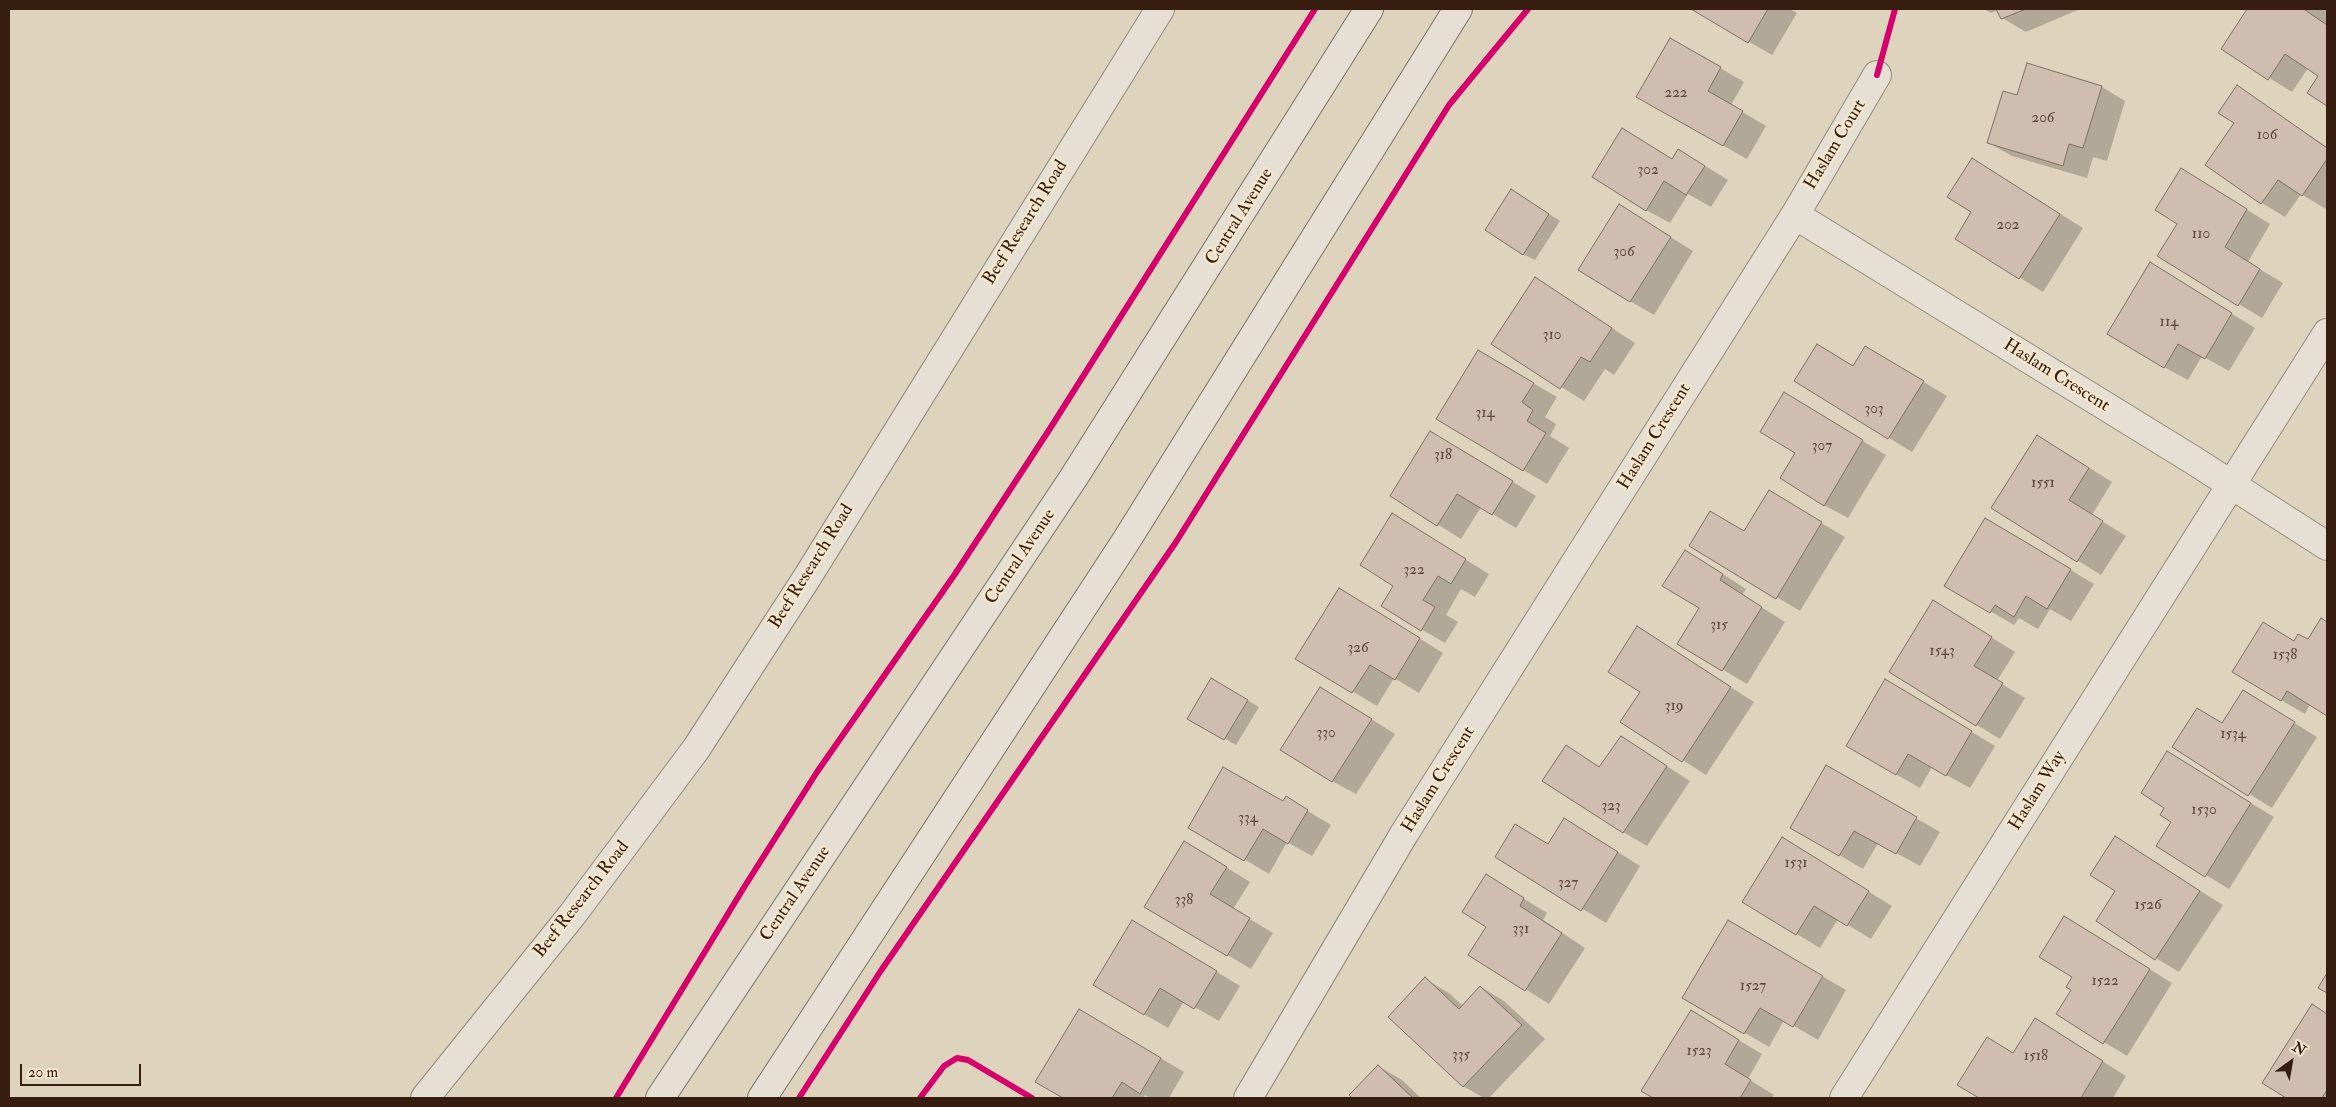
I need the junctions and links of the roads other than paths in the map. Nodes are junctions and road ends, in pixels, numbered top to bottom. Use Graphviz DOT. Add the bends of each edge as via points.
graph roads {
  1 [pos="1160,9"];
  2 [pos="1369,9"];
  3 [pos="1458,9"];
  4 [pos="1877,75"];
  5 [pos="1795,215"];
  6 [pos="2327,334"];
  7 [pos="2232,485"];
  8 [pos="2327,546"];
  9 [pos="425,1098"];
  10 [pos="660,1098"];
  11 [pos="762,1098"];
  12 [pos="1248,1098"];
  13 [pos="1844,1098"];
  1 -- 9 [label="street, Beef Research Road" via="808,576 696,749 572,915"];
  2 -- 10 [label="street, Central Avenue" via="1074,477"];
  3 -- 11 [label="street" via="1126,541"];
  4 -- 5 [label="street, Haslam Court"];
  5 -- 7 [label="street, Haslam Crescent"];
  5 -- 12 [label="street, Haslam Crescent" via="1404,834"];
  6 -- 7 [label="street"];
  7 -- 8 [label="street, Haslam Crescent"];
  7 -- 13 [label="street, Haslam Way"];
}
